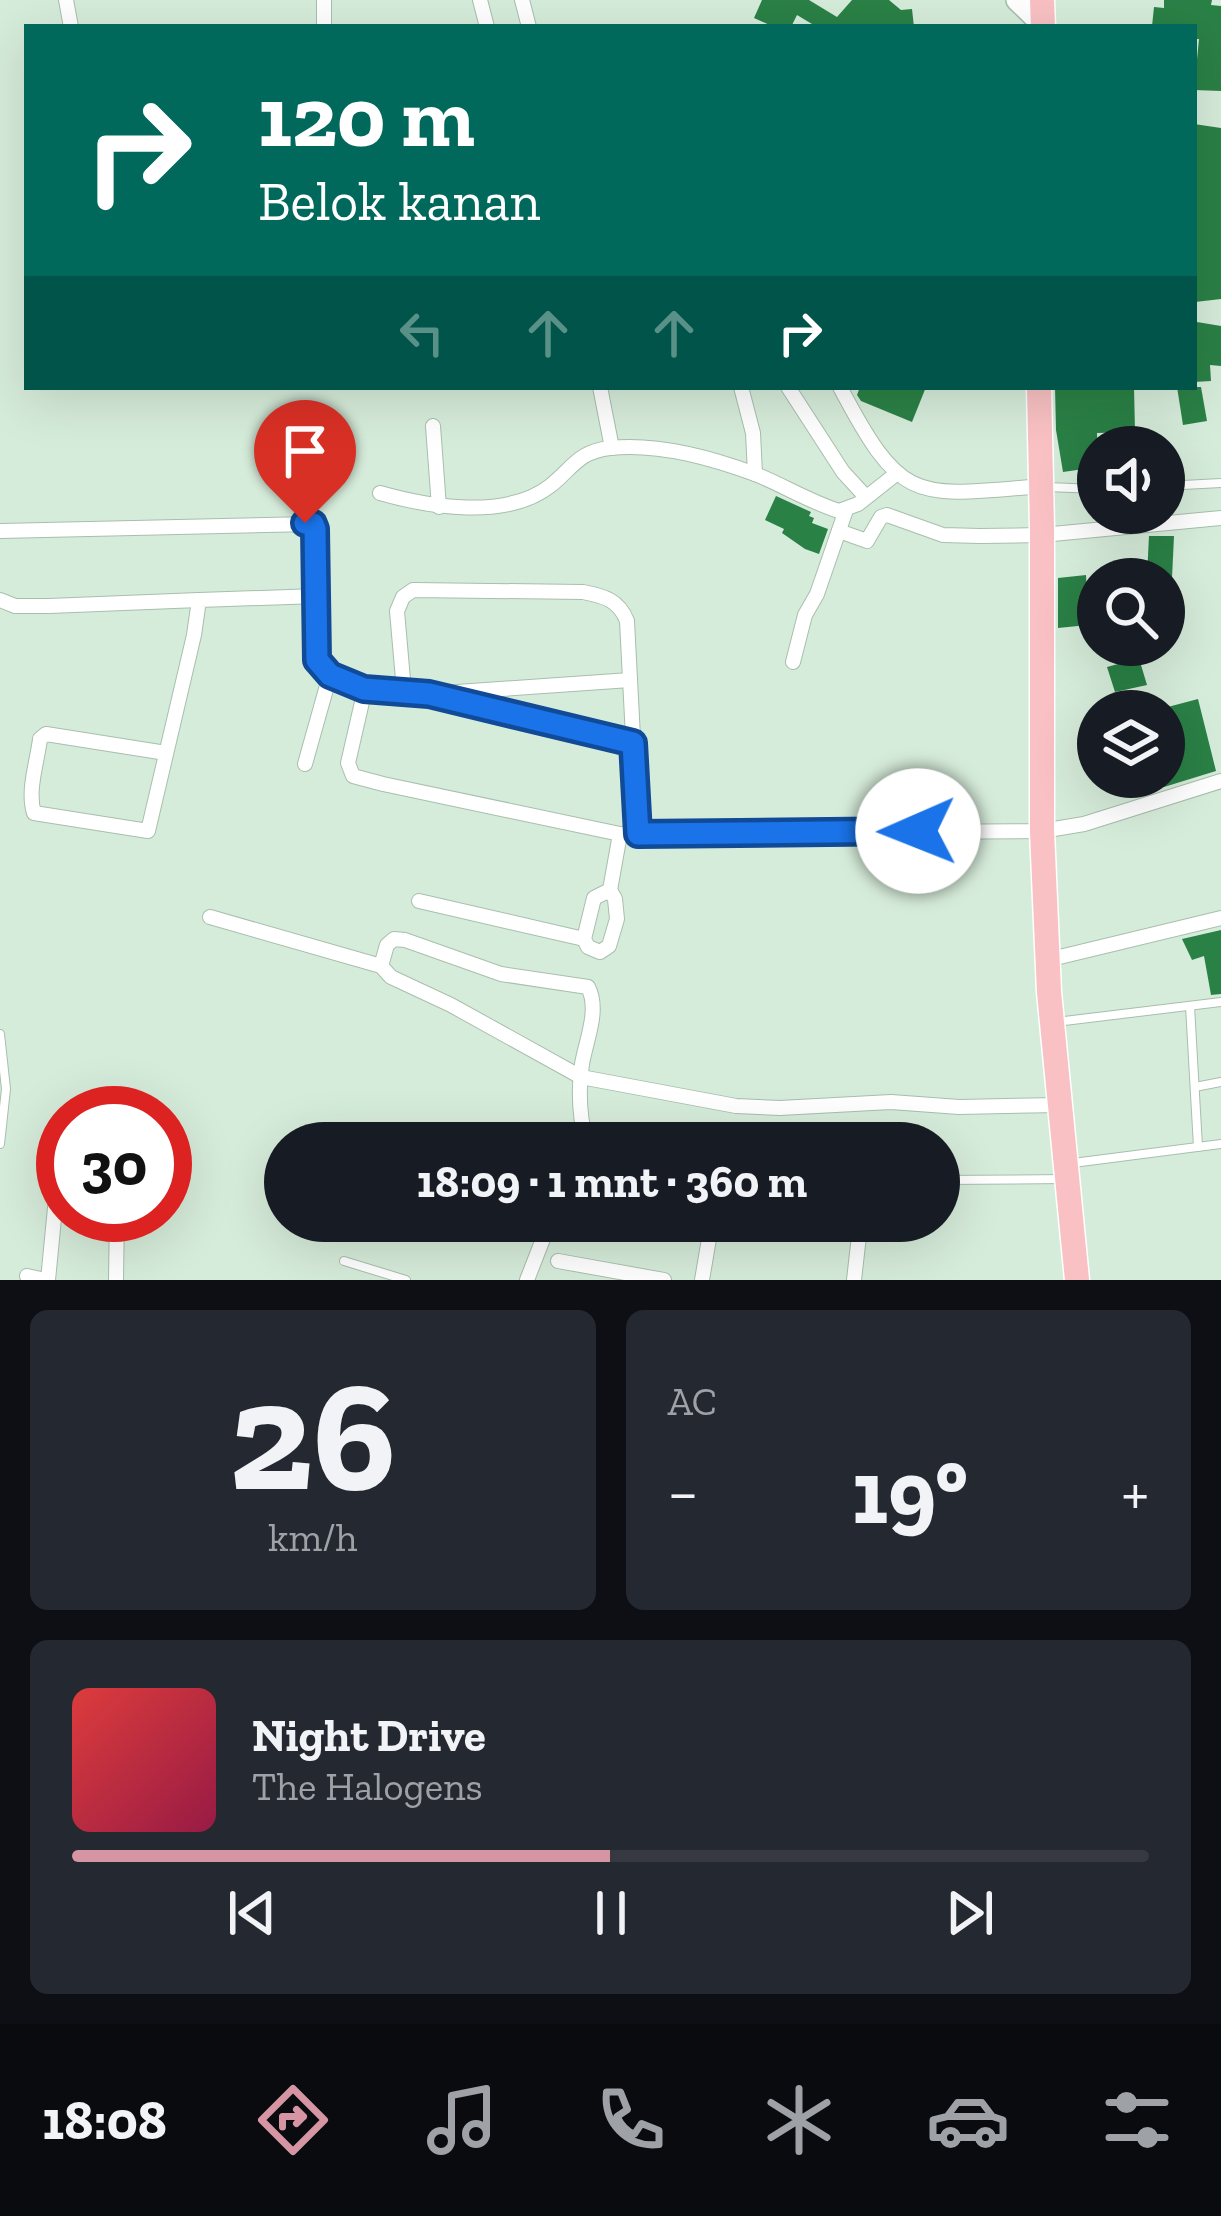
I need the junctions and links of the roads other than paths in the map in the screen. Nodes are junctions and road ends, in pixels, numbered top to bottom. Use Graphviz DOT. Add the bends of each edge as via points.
graph roads {
  1 [pos="1017,0"];
  2 [pos="1043,17"];
  3 [pos="601,390"];
  4 [pos="742,390"];
  5 [pos="790,390"];
  6 [pos="842,390"];
  7 [pos="1039,390"];
  8 [pos="434,426"];
  9 [pos="612,448"];
  10 [pos="755,474"];
  11 [pos="891,477"];
  12 [pos="1221,483"];
  13 [pos="1185,485"];
  14 [pos="1041,489"];
  15 [pos="1077,489"];
  16 [pos="380,494"];
  17 [pos="869,494"];
  18 [pos="439,507"];
  19 [pos="847,510"];
  20 [pos="1221,518"];
  21 [pos="0,530"];
  22 [pos="839,531"];
  23 [pos="1042,532"];
  24 [pos="316,596"];
  25 [pos="0,600"];
  26 [pos="199,600"];
  27 [pos="793,662"];
  28 [pos="330,675"];
  29 [pos="630,680"];
  30 [pos="364,689"];
  31 [pos="404,691"];
  32 [pos="429,694"];
  33 [pos="633,743"];
  34 [pos="166,753"];
  35 [pos="305,764"];
  36 [pos="1221,781"];
  37 [pos="1042,831"];
  38 [pos="620,834"];
  39 [pos="638,834"];
  40 [pos="610,890"];
  41 [pos="419,901"];
  42 [pos="210,917"];
  43 [pos="1221,918"];
  44 [pos="584,939"];
  45 [pos="1047,960"];
  46 [pos="381,966"];
  47 [pos="1221,1002"];
  48 [pos="1190,1006"];
  49 [pos="1052,1022"];
  50 [pos="0,1034"];
  51 [pos="581,1077"];
  52 [pos="1221,1082"];
  53 [pos="1195,1088"];
  54 [pos="3,1089"];
  55 [pos="1060,1105"];
  56 [pos="581,1122"];
  57 [pos="0,1144"];
  58 [pos="1221,1144"];
  59 [pos="1198,1147"];
  60 [pos="1066,1172"];
  61 [pos="960,1179"];
  62 [pos="52,1242"];
  63 [pos="117,1242"];
  64 [pos="541,1242"];
  65 [pos="708,1242"];
  66 [pos="857,1242"];
  67 [pos="344,1261"];
  68 [pos="558,1261"];
  69 [pos="584,1273"];
  70 [pos="27,1276"];
  71 [pos="47,1280"];
  72 [pos="116,1280"];
  73 [pos="406,1280"];
  74 [pos="526,1280"];
  75 [pos="664,1280"];
  76 [pos="702,1280"];
  77 [pos="854,1280"];
  78 [pos="1077,1280"];
  1 -- 2 [label="main road"];
  3 -- 9 [label="street"];
  4 -- 10 [label="street"];
  5 -- 17 [label="street" via="843,472"];
  6 -- 11 [label="street"];
  7 -- 14 [label="main road"];
  8 -- 18 [label="street"];
  9 -- 10 [label="street" via="700,457"];
  9 -- 18 [label="street" via="572,462 536,495"];
  10 -- 19 [label="street"];
  11 -- 14 [label="street" via="940,493"];
  11 -- 17 [label="street"];
  12 -- 13 [label="lane"];
  14 -- 15 [label="lane"];
  14 -- 23 [label="main road"];
  16 -- 18 [label="street"];
  17 -- 19 [label="street"];
  19 -- 22 [label="street"];
  20 -- 23 [label="street"];
  21 -- 24 [label="street" via="310,524"];
  22 -- 23 [label="street" via="870,540 887,515 943,535"];
  22 -- 27 [label="street"];
  23 -- 37 [label="main road"];
  24 -- 26 [label="street"];
  24 -- 28 [label="street" via="317,660"];
  25 -- 26 [label="street"];
  26 -- 34 [label="street"];
  28 -- 30 [label="street"];
  28 -- 35 [label="street"];
  29 -- 31 [label="street" via="627,621 616,602 583,592 413,590 397,611"];
  29 -- 32 [label="street"];
  29 -- 33 [label="street"];
  30 -- 31 [label="street"];
  30 -- 38 [label="street" via="348,764 353,776"];
  31 -- 32 [label="street"];
  32 -- 33 [label="street"];
  33 -- 39 [label="street"];
  34 -- 34 [label="street" via="148,831 32,810 43,735"];
  36 -- 37 [label="street"];
  37 -- 39 [label="street"];
  37 -- 45 [label="main road"];
  38 -- 39 [label="street"];
  38 -- 40 [label="street"];
  40 -- 44 [label="street" via="594,898"];
  40 -- 44 [label="street" via="616,919 609,946 600,952"];
  41 -- 44 [label="street"];
  42 -- 46 [label="street"];
  43 -- 45 [label="street"];
  45 -- 49 [label="main road"];
  46 -- 51 [label="street"];
  46 -- 51 [label="street" via="387,945 405,940 501,974 588,987 593,1011"];
  47 -- 48 [label="lane"];
  48 -- 49 [label="lane"];
  48 -- 53 [label="lane"];
  49 -- 55 [label="main road"];
  50 -- 54 [label="lane"];
  51 -- 55 [label="street" via="736,1106"];
  51 -- 56 [label="street"];
  52 -- 53 [label="lane"];
  53 -- 59 [label="lane"];
  54 -- 57 [label="lane"];
  55 -- 60 [label="main road"];
  58 -- 59 [label="lane"];
  59 -- 60 [label="lane"];
  60 -- 61 [label="lane"];
  60 -- 78 [label="main road"];
  62 -- 71 [label="street"];
  63 -- 72 [label="street"];
  64 -- 74 [label="street"];
  65 -- 76 [label="street"];
  66 -- 77 [label="street"];
  67 -- 73 [label="lane"];
  68 -- 69 [label="street"];
  69 -- 75 [label="street"];
  70 -- 71 [label="street"];
}
